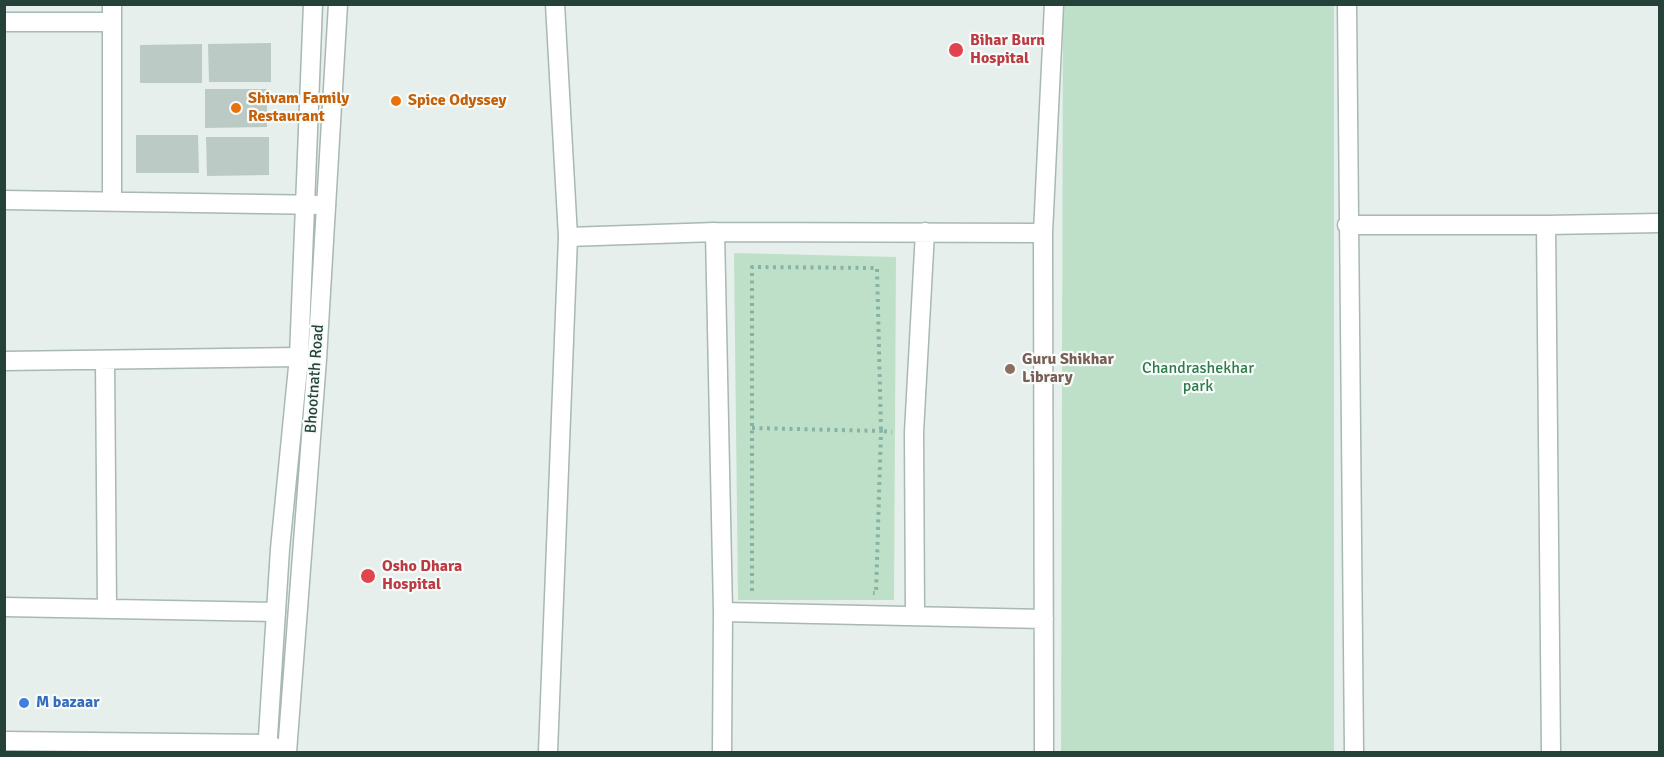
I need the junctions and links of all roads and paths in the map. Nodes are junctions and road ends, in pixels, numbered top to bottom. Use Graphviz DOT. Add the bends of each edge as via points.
graph roads {
  1 [pos="313,4"];
  2 [pos="338,4"];
  3 [pos="555,4"];
  4 [pos="1054,4"];
  5 [pos="1347,4"];
  6 [pos="112,13"];
  7 [pos="4,22"];
  8 [pos="4,200"];
  9 [pos="112,201"];
  10 [pos="307,205"];
  11 [pos="326,205"];
  12 [pos="1659,224"];
  13 [pos="1347,225"];
  14 [pos="1545,225"];
  15 [pos="715,232"];
  16 [pos="925,232"];
  17 [pos="1043,233"];
  18 [pos="568,237"];
  19 [pos="299,357"];
  20 [pos="105,360"];
  21 [pos="4,361"];
  22 [pos="752,428"];
  23 [pos="881,432"];
  24 [pos="914,432"];
  25 [pos="763,591"];
  26 [pos="865,593"];
  27 [pos="4,607"];
  28 [pos="107,609"];
  29 [pos="276,612"];
  30 [pos="723,612"];
  31 [pos="915,616"];
  32 [pos="1044,619"];
  33 [pos="4,741"];
  34 [pos="267,748"];
  35 [pos="287,752"];
  36 [pos="548,753"];
  37 [pos="722,753"];
  38 [pos="1044,753"];
  39 [pos="1354,753"];
  40 [pos="1551,753"];
  1 -- 10 [label="street, Bhootnath Road"];
  2 -- 11 [label="street, Bhootnath Road"];
  3 -- 18 [label="street"];
  4 -- 17 [label="street"];
  5 -- 13 [label="street"];
  6 -- 7 [label="street"];
  6 -- 9 [label="street"];
  8 -- 9 [label="street"];
  9 -- 10 [label="street"];
  10 -- 11 [label="street"];
  10 -- 19 [label="street, Bhootnath Road"];
  11 -- 35 [label="street, Bhootnath Road"];
  12 -- 14 [label="street"];
  13 -- 14 [label="street"];
  13 -- 39 [label="street"];
  14 -- 40 [label="street"];
  15 -- 16 [label="street"];
  15 -- 18 [label="street"];
  15 -- 30 [label="street"];
  16 -- 17 [label="street"];
  16 -- 24 [label="street"];
  17 -- 32 [label="street"];
  18 -- 36 [label="street"];
  19 -- 20 [label="street"];
  19 -- 29 [label="street, Bhootnath Road"];
  20 -- 21 [label="street"];
  20 -- 28 [label="street"];
  22 -- 23 [label="path"];
  22 -- 23 [label="path" via="752,267 877,268"];
  22 -- 25 [label="path" via="752,591"];
  23 -- 24 [label="path"];
  23 -- 26 [label="path" via="876,593"];
  24 -- 31 [label="street"];
  27 -- 28 [label="street"];
  28 -- 29 [label="street"];
  29 -- 34 [label="street, Bhootnath Road"];
  30 -- 31 [label="street"];
  30 -- 37 [label="street"];
  31 -- 32 [label="street"];
  32 -- 38 [label="street"];
  33 -- 34 [label="street"];
  34 -- 35 [label="street"];
}
